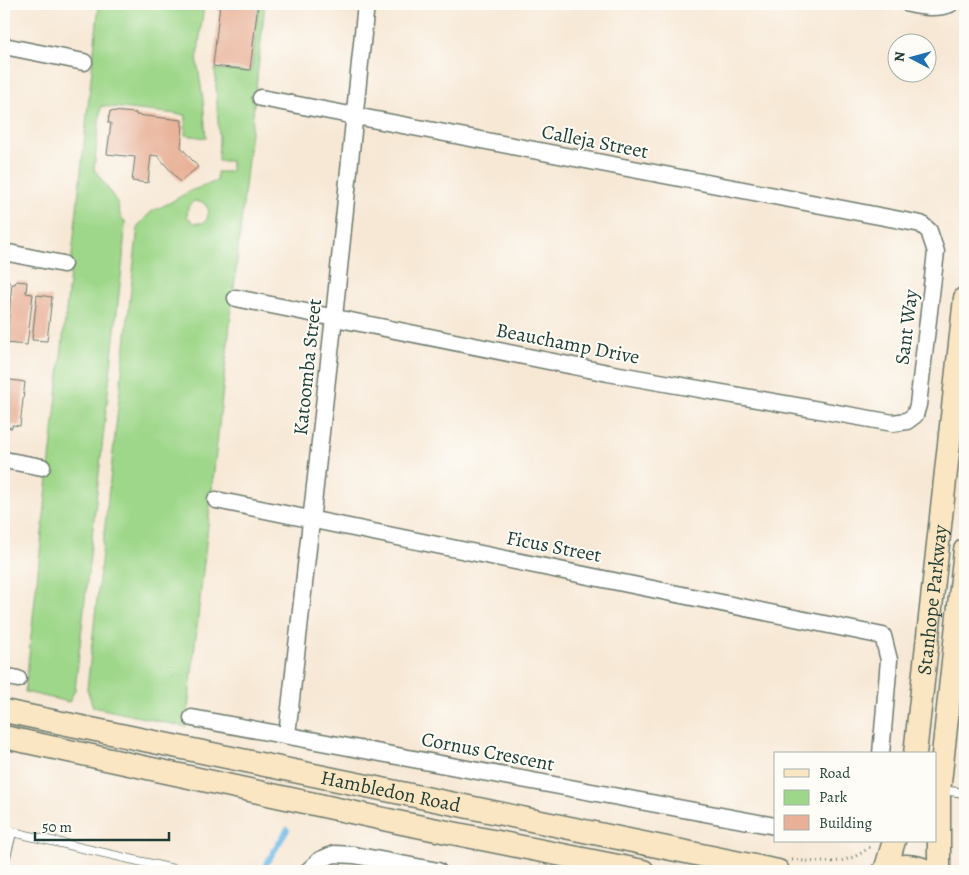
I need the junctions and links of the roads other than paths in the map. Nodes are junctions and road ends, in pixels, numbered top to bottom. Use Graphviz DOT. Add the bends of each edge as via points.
graph roads {
  1 [pos="366,4"];
  2 [pos="909,4"];
  3 [pos="950,4"];
  4 [pos="4,46"];
  5 [pos="84,62"];
  6 [pos="261,98"];
  7 [pos="355,117"];
  8 [pos="921,224"];
  9 [pos="4,252"];
  10 [pos="63,264"];
  11 [pos="236,298"];
  12 [pos="965,298"];
  13 [pos="334,317"];
  14 [pos="893,423"];
  15 [pos="4,460"];
  16 [pos="42,467"];
  17 [pos="216,500"];
  18 [pos="311,519"];
  19 [pos="965,550"];
  20 [pos="4,711"];
  21 [pos="192,718"];
  22 [pos="287,735"];
  23 [pos="4,737"];
  24 [pos="882,752"];
  25 [pos="915,752"];
  26 [pos="939,790"];
  27 [pos="965,793"];
  28 [pos="774,826"];
  29 [pos="8,831"];
  30 [pos="894,842"];
  31 [pos="4,864"];
  32 [pos="182,871"];
  33 [pos="308,871"];
  34 [pos="438,871"];
  35 [pos="643,871"];
  36 [pos="778,871"];
  37 [pos="884,871"];
  38 [pos="927,871"];
  39 [pos="939,871"];
  1 -- 7 [label="street, Katoomba Street"];
  2 -- 3 [label="street" via="931,8"];
  4 -- 5 [label="street"];
  6 -- 7 [label="street, Calleja Street"];
  7 -- 8 [label="street, Calleja Street"];
  7 -- 13 [label="street, Katoomba Street"];
  8 -- 14 [label="street, Sant Way" via="928,231 936,252 918,405 915,416"];
  9 -- 10 [label="street"];
  11 -- 13 [label="street, Beauchamp Drive"];
  12 -- 25 [label="main road, Stanhope Parkway"];
  13 -- 14 [label="street, Beauchamp Drive" via="608,373"];
  13 -- 18 [label="street, Katoomba Street"];
  15 -- 16 [label="street"];
  17 -- 18 [label="street, Ficus Street"];
  18 -- 22 [label="street, Katoomba Street"];
  18 -- 24 [label="street, Ficus Street" via="883,636 890,660"];
  19 -- 26 [label="main road, Stanhope Parkway"];
  20 -- 36 [label="main road, Hambledon Road"];
  21 -- 22 [label="street, Cornus Crescent"];
  22 -- 28 [label="street, Cornus Crescent"];
  23 -- 35 [label="main road, Hambledon Road" via="392,821"];
  26 -- 27 [label="lane"];
  26 -- 39 [label="main road, Stanhope Parkway"];
  29 -- 31 [label="lane"];
  29 -- 32 [label="lane"];
  30 -- 37 [label="main road"];
  33 -- 34 [label="street" via="320,860 334,854"];
  37 -- 38 [label="main road" via="904,866"];
}
